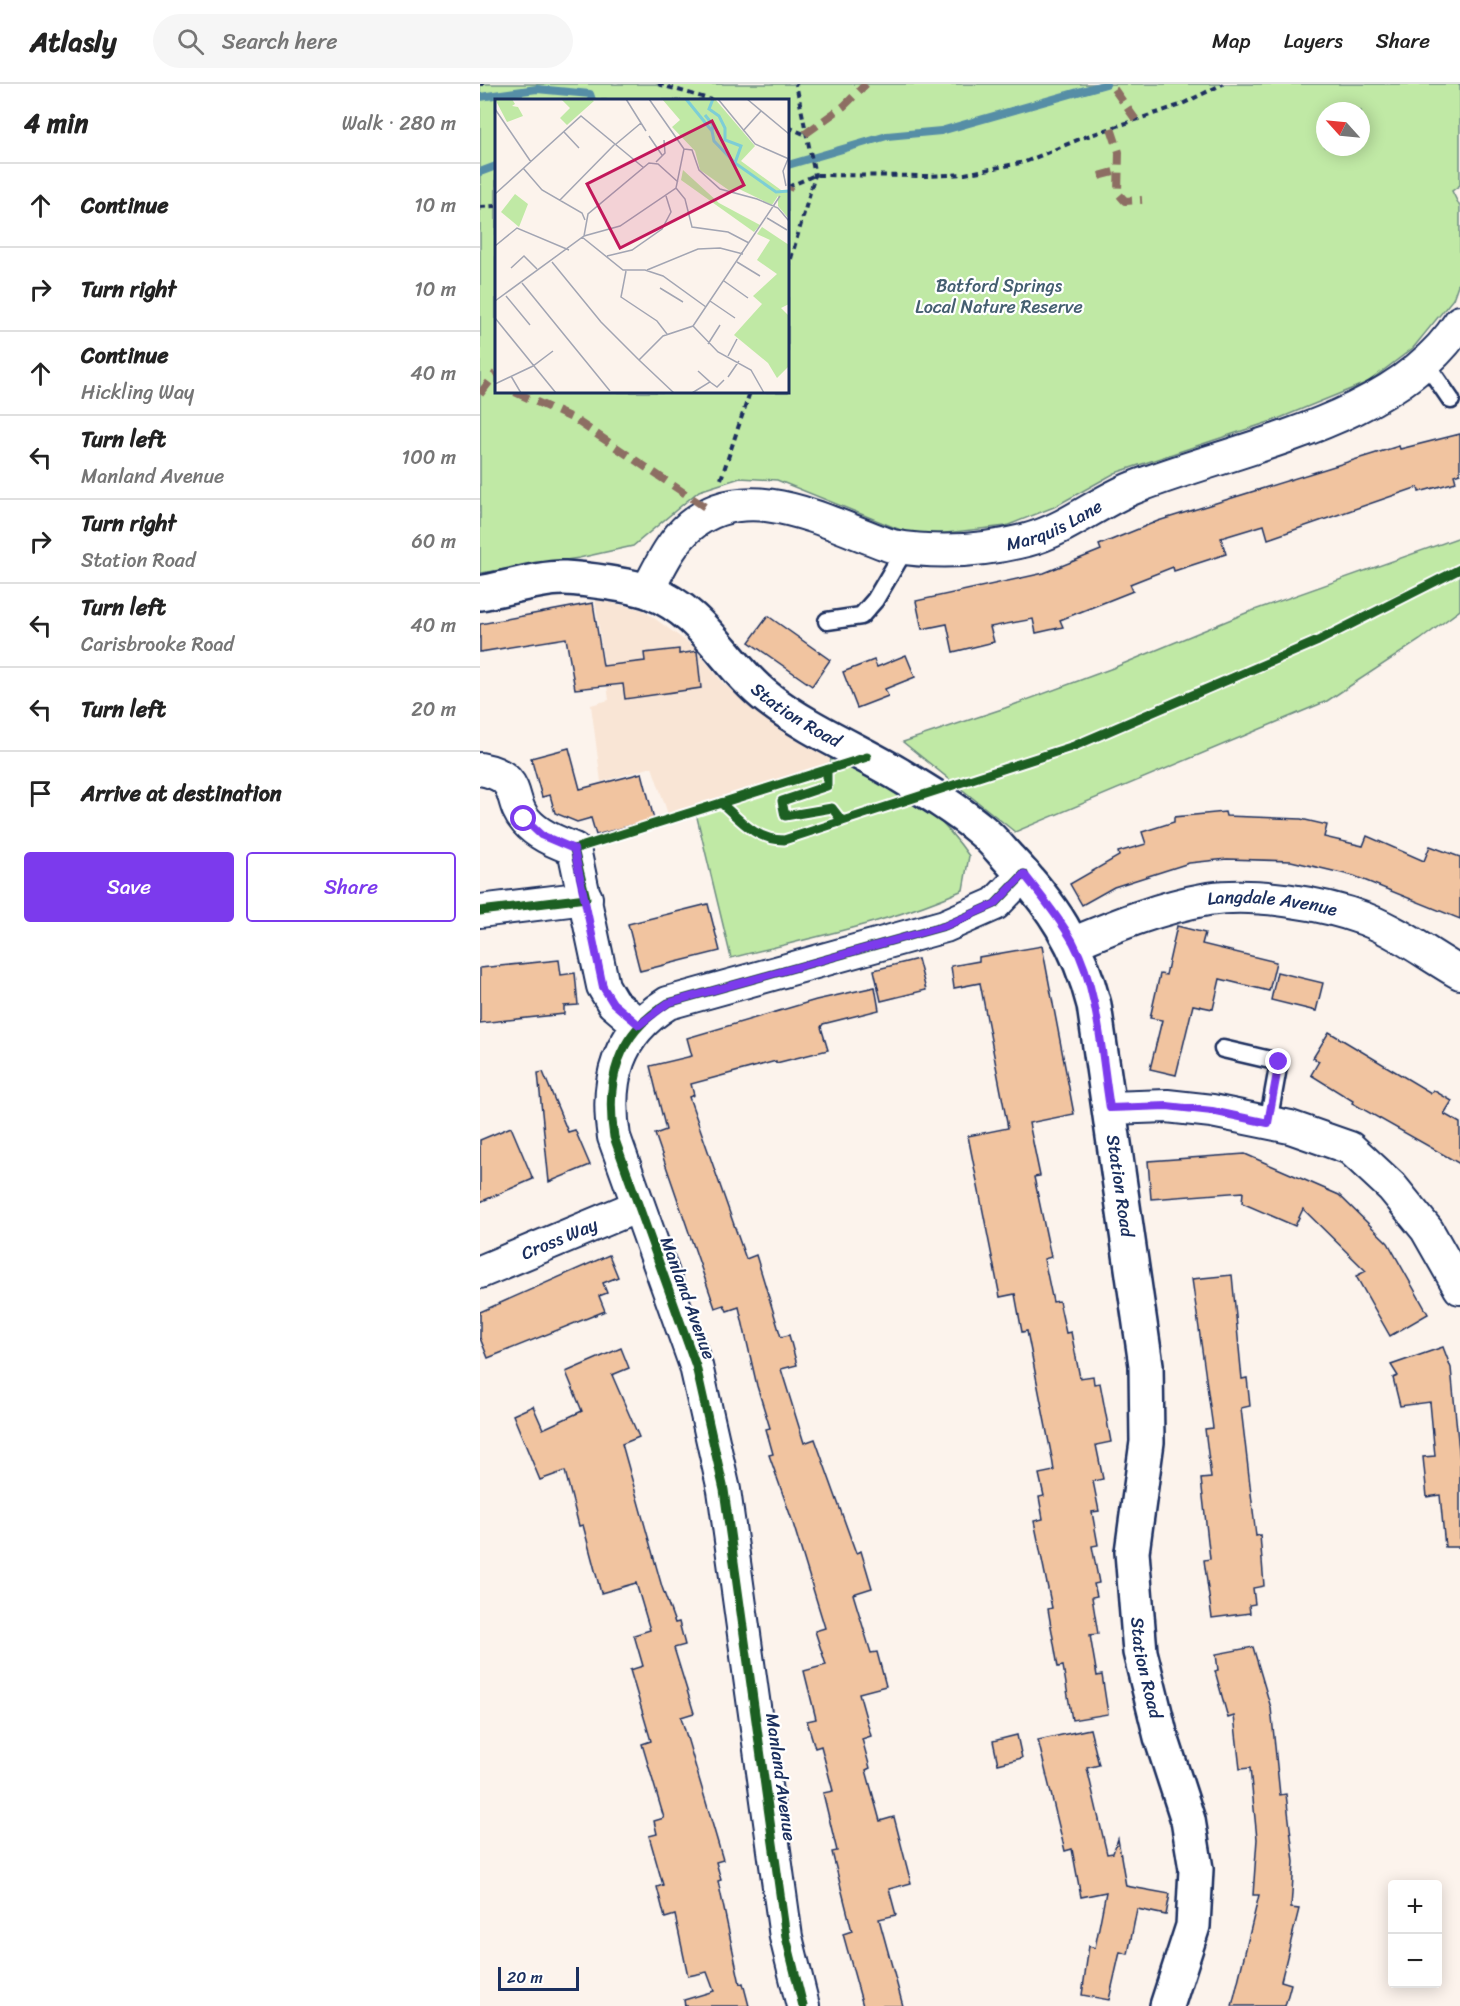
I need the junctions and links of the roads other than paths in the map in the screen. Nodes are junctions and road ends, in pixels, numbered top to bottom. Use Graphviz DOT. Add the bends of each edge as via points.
graph roads {
  1 [pos="1459,328"];
  2 [pos="1425,362"];
  3 [pos="1451,399"];
  4 [pos="905,549"];
  5 [pos="647,591"];
  6 [pos="480,593"];
  7 [pos="827,621"];
  8 [pos="480,769"];
  9 [pos="1024,874"];
  10 [pos="586,898"];
  11 [pos="480,911"];
  12 [pos="1074,943"];
  13 [pos="1460,973"];
  14 [pos="639,1025"];
  15 [pos="1222,1049"];
  16 [pos="1110,1108"];
  17 [pos="1268,1123"];
  18 [pos="638,1206"];
  19 [pos="480,1272"];
  20 [pos="1460,1288"];
  21 [pos="803,2006"];
  22 [pos="1167,2006"];
  1 -- 2 [label="street, Marquis Lane"];
  2 -- 3 [label="lane"];
  2 -- 4 [label="street, Marquis Lane" via="1365,404 1114,496 1055,530 993,547 935,552"];
  4 -- 5 [label="street, Marquis Lane" via="796,510 750,503 711,511 688,527 669,550"];
  4 -- 7 [label="lane" via="861,616"];
  5 -- 6 [label="main road, Station Road" via="563,578"];
  5 -- 9 [label="main road, Station Road" via="690,614 771,700 822,734 898,774 982,830"];
  8 -- 10 [label="street" via="497,772 513,789 524,819 541,835 574,849"];
  9 -- 12 [label="main road, Station Road"];
  9 -- 14 [label="street, Manland Avenue" via="995,904 945,926 680,999 651,1013"];
  10 -- 11 [label="street"];
  10 -- 14 [label="street" via="603,987 613,1003"];
  12 -- 13 [label="street, Langdale Avenue" via="1168,908 1209,899 1264,899 1315,906 1365,919"];
  12 -- 16 [label="main road, Station Road" via="1094,1005"];
  14 -- 18 [label="street, Manland Avenue" via="616,1068 610,1111 614,1137"];
  15 -- 17 [label="lane" via="1279,1062"];
  16 -- 17 [label="street" via="1167,1106"];
  16 -- 22 [label="main road, Station Road" via="1146,1365 1147,1442 1132,1552 1140,1652 1161,1737 1188,1820 1196,1869 1193,1926"];
  17 -- 20 [label="street" via="1329,1138 1367,1162 1427,1230"];
  18 -- 19 [label="street, Cross Way"];
  18 -- 21 [label="street, Manland Avenue" via="696,1366 724,1490 786,1937"];
}
